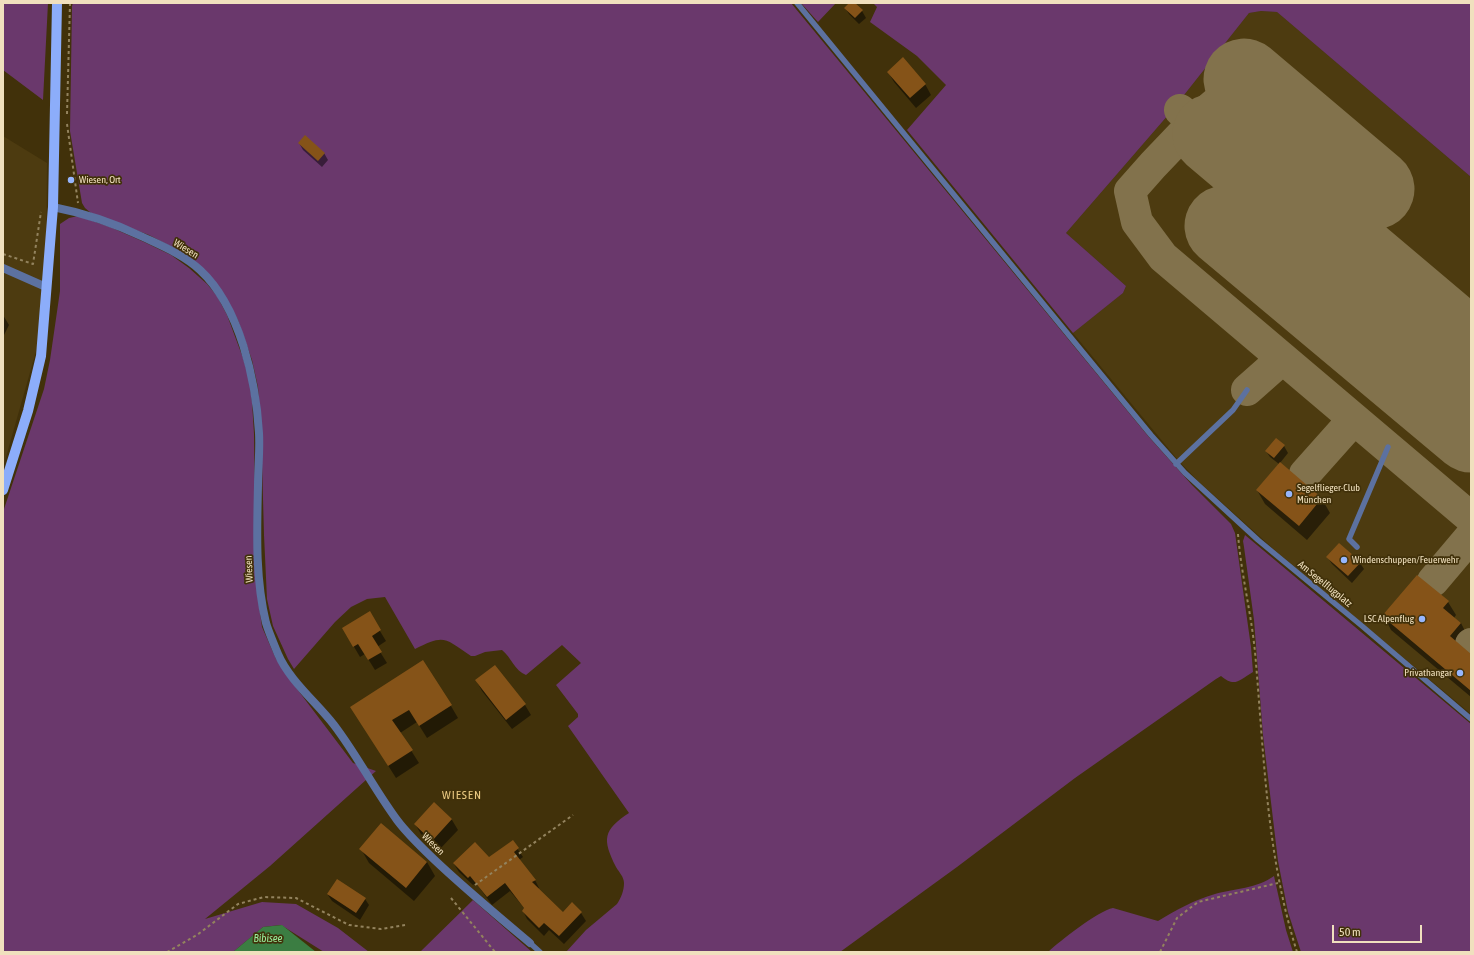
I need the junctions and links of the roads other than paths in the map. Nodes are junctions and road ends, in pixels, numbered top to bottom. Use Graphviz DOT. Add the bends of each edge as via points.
graph roads {
  1 [pos="57,3"];
  2 [pos="797,3"];
  3 [pos="53,207"];
  4 [pos="3,268"];
  5 [pos="46,287"];
  6 [pos="1247,390"];
  7 [pos="1388,447"];
  8 [pos="1176,464"];
  9 [pos="3,490"];
  10 [pos="1357,547"];
  11 [pos="1471,719"];
  12 [pos="530,943"];
  13 [pos="540,952"];
  1 -- 3 [label="main road"];
  2 -- 8 [label="lane, Am Segelflugplatz"];
  3 -- 5 [label="main road"];
  3 -- 12 [label="street, Wiesen" via="79,212 130,231 178,255 200,270 222,297 238,329 253,382 259,434 258,583 266,624 280,658 333,724 397,821 464,888"];
  4 -- 5 [label="street"];
  5 -- 9 [label="main road" via="41,356 28,411"];
  6 -- 8 [label="lane" via="1233,410"];
  7 -- 10 [label="lane" via="1349,539"];
  8 -- 11 [label="lane, Am Segelflugplatz" via="1241,524"];
  12 -- 13 [label="lane"];
}
